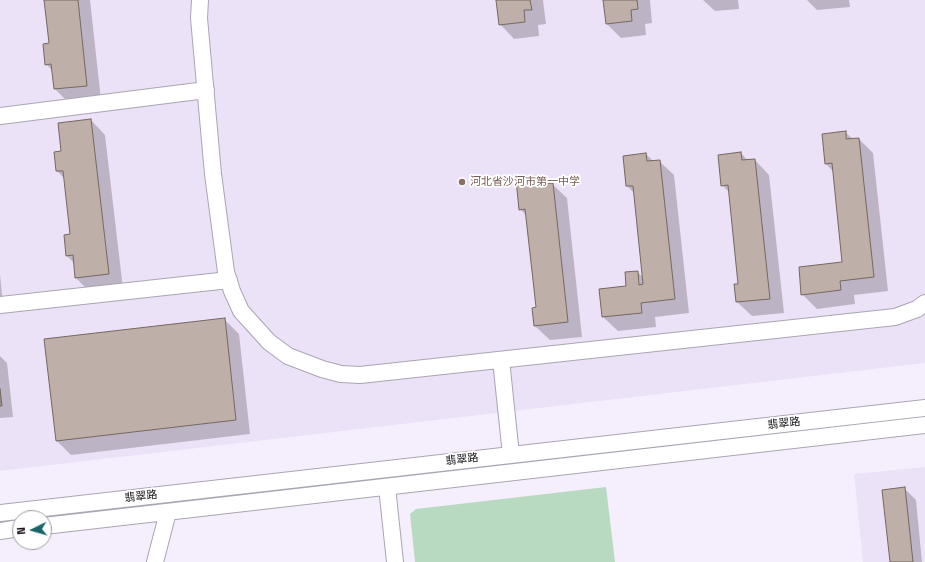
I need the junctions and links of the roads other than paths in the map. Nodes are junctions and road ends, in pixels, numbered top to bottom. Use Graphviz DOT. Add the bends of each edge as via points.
graph roads {
  1 [pos="200,0"];
  2 [pos="206,90"];
  3 [pos="0,116"];
  4 [pos="229,280"];
  5 [pos="925,303"];
  6 [pos="0,305"];
  7 [pos="501,360"];
  8 [pos="925,408"];
  9 [pos="925,426"];
  10 [pos="511,455"];
  11 [pos="387,487"];
  12 [pos="168,512"];
  13 [pos="0,513"];
  14 [pos="52,525"];
  15 [pos="12,529"];
  16 [pos="0,530"];
  17 [pos="155,562"];
  18 [pos="396,562"];
  1 -- 2 [label="street" via="199,18"];
  2 -- 3 [label="street"];
  2 -- 4 [label="street" via="213,174"];
  4 -- 6 [label="street"];
  4 -- 7 [label="street" via="241,311 269,342 288,356 322,369 360,375"];
  5 -- 7 [label="street" via="917,309 895,317"];
  7 -- 10 [label="street"];
  8 -- 10 [label="street, 翡翠路"];
  9 -- 11 [label="street, 翡翠路"];
  10 -- 13 [label="street, 翡翠路"];
  11 -- 12 [label="street, 翡翠路"];
  11 -- 18 [label="street"];
  12 -- 14 [label="street, 翡翠路"];
  12 -- 17 [label="street"];
  15 -- 16 [label="street"];
}
